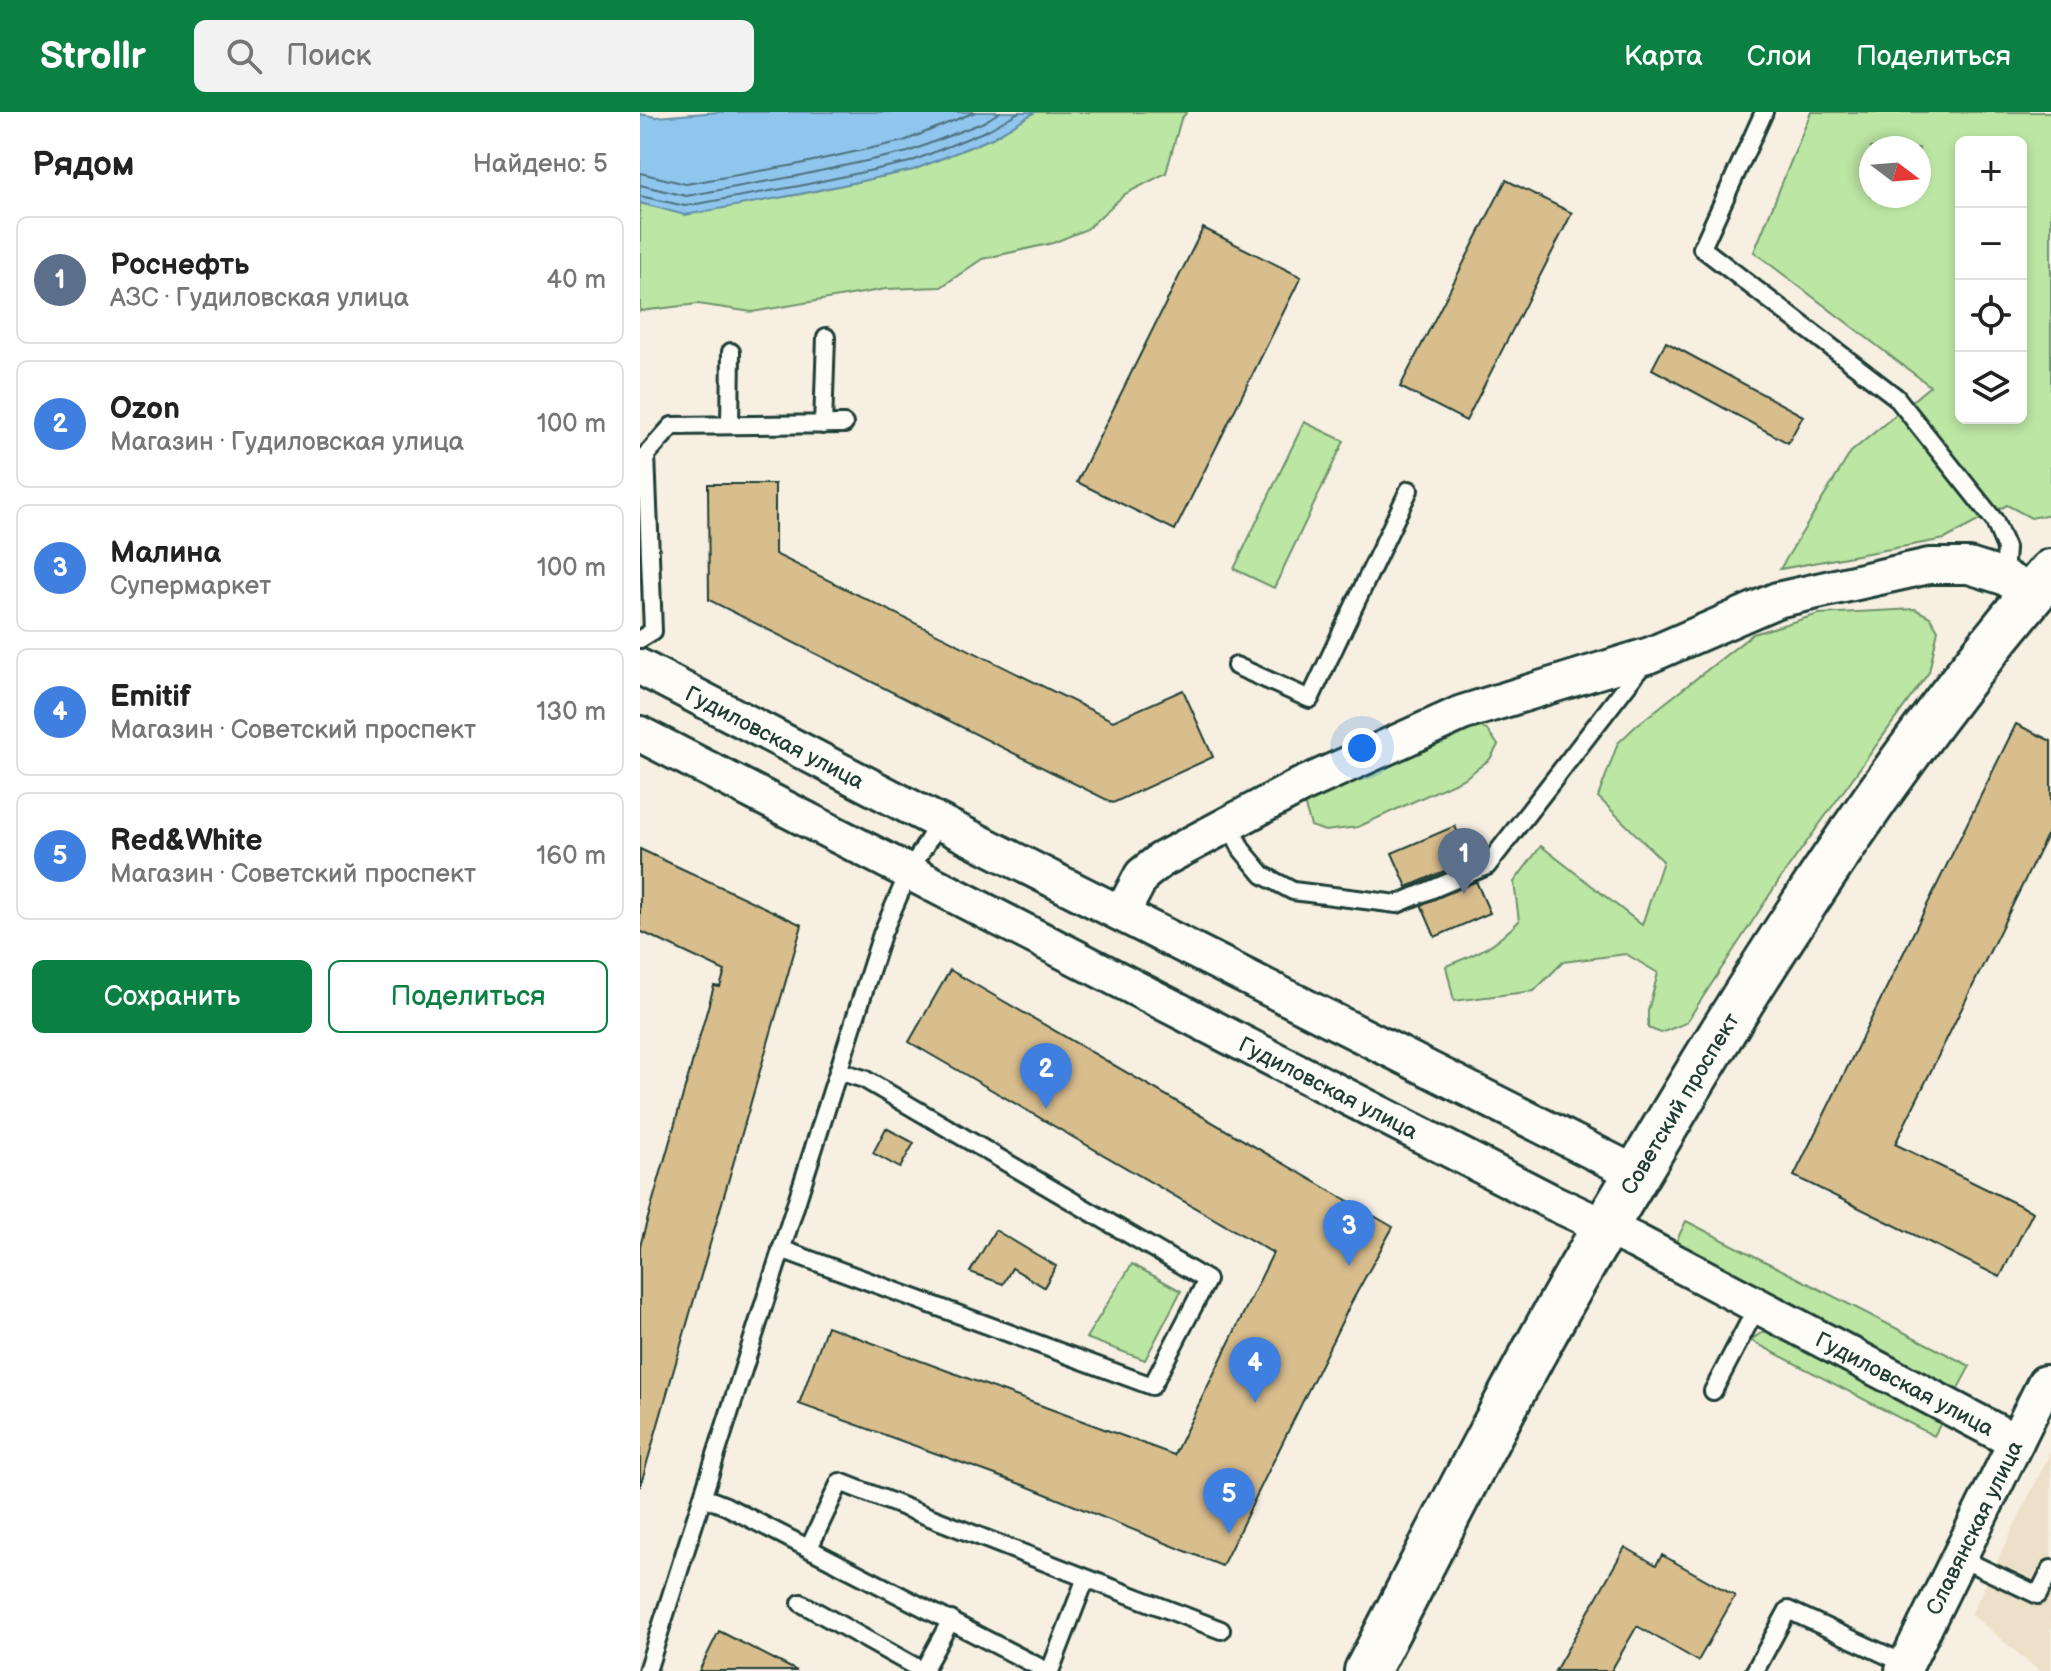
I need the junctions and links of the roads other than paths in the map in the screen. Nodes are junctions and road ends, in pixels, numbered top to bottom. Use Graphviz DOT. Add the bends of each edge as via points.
graph roads {
  1 [pos="1764,112"];
  2 [pos="826,337"];
  3 [pos="731,352"];
  4 [pos="844,424"];
  5 [pos="730,425"];
  6 [pos="823,425"];
  7 [pos="643,455"];
  8 [pos="1409,490"];
  9 [pos="2029,581"];
  10 [pos="640,639"];
  11 [pos="1650,655"];
  12 [pos="1236,666"];
  13 [pos="640,667"];
  14 [pos="640,734"];
  15 [pos="939,822"];
  16 [pos="1229,824"];
  17 [pos="908,874"];
  18 [pos="1122,913"];
  19 [pos="838,1071"];
  20 [pos="1637,1174"];
  21 [pos="1607,1227"];
  22 [pos="781,1249"];
  23 [pos="1757,1307"];
  24 [pos="2045,1383"];
  25 [pos="1713,1391"];
  26 [pos="2016,1442"];
  27 [pos="703,1497"];
  28 [pos="809,1548"];
  29 [pos="1960,1558"];
  30 [pos="2051,1569"];
  31 [pos="1086,1578"];
  32 [pos="2044,1599"];
  33 [pos="801,1603"];
  34 [pos="951,1620"];
  35 [pos="1221,1630"];
  36 [pos="1910,1669"];
  37 [pos="647,1671"];
  38 [pos="1048,1671"];
  39 [pos="1367,1671"];
  40 [pos="1755,1671"];
  1 -- 9 [label="lane" via="1702,248 1896,397 1994,520"];
  2 -- 6 [label="lane"];
  3 -- 5 [label="lane"];
  4 -- 6 [label="lane"];
  5 -- 6 [label="lane"];
  5 -- 7 [label="lane" via="672,426"];
  7 -- 10 [label="lane" via="653,631"];
  8 -- 12 [label="lane" via="1310,699"];
  9 -- 11 [label="street" via="1969,566 1929,566 1777,600"];
  9 -- 20 [label="main road, Советский проспект" via="1797,911"];
  11 -- 16 [label="street" via="1462,713"];
  11 -- 16 [label="lane" via="1487,866 1397,904 1293,891 1263,875"];
  13 -- 15 [label="street, Гудиловская улица"];
  14 -- 17 [label="street, Гудиловская улица"];
  15 -- 17 [label="lane"];
  15 -- 18 [label="street, Гудиловская улица"];
  16 -- 18 [label="street" via="1142,875"];
  17 -- 19 [label="lane" via="882,934"];
  17 -- 21 [label="street, Гудиловская улица"];
  18 -- 20 [label="street, Гудиловская улица"];
  19 -- 22 [label="lane"];
  19 -- 22 [label="lane" via="864,1079 1207,1280 1152,1386"];
  20 -- 21 [label="main road, Советский проспект"];
  21 -- 23 [label="street, Гудиловская улица"];
  21 -- 39 [label="main road, Советский проспект" via="1492,1430"];
  22 -- 27 [label="lane"];
  23 -- 25 [label="lane"];
  23 -- 26 [label="street, Гудиловская улица"];
  24 -- 26 [label="street, Славянская улица"];
  26 -- 29 [label="street, Славянская улица"];
  27 -- 28 [label="lane"];
  27 -- 37 [label="lane"];
  28 -- 31 [label="lane" via="840,1482"];
  28 -- 34 [label="lane"];
  29 -- 32 [label="lane"];
  29 -- 36 [label="street, Славянская улица"];
  30 -- 32 [label="lane"];
  31 -- 35 [label="lane"];
  31 -- 38 [label="lane"];
  33 -- 34 [label="lane" via="923,1671"];
  34 -- 38 [label="lane"];
  36 -- 40 [label="lane" via="1788,1610"];
}
